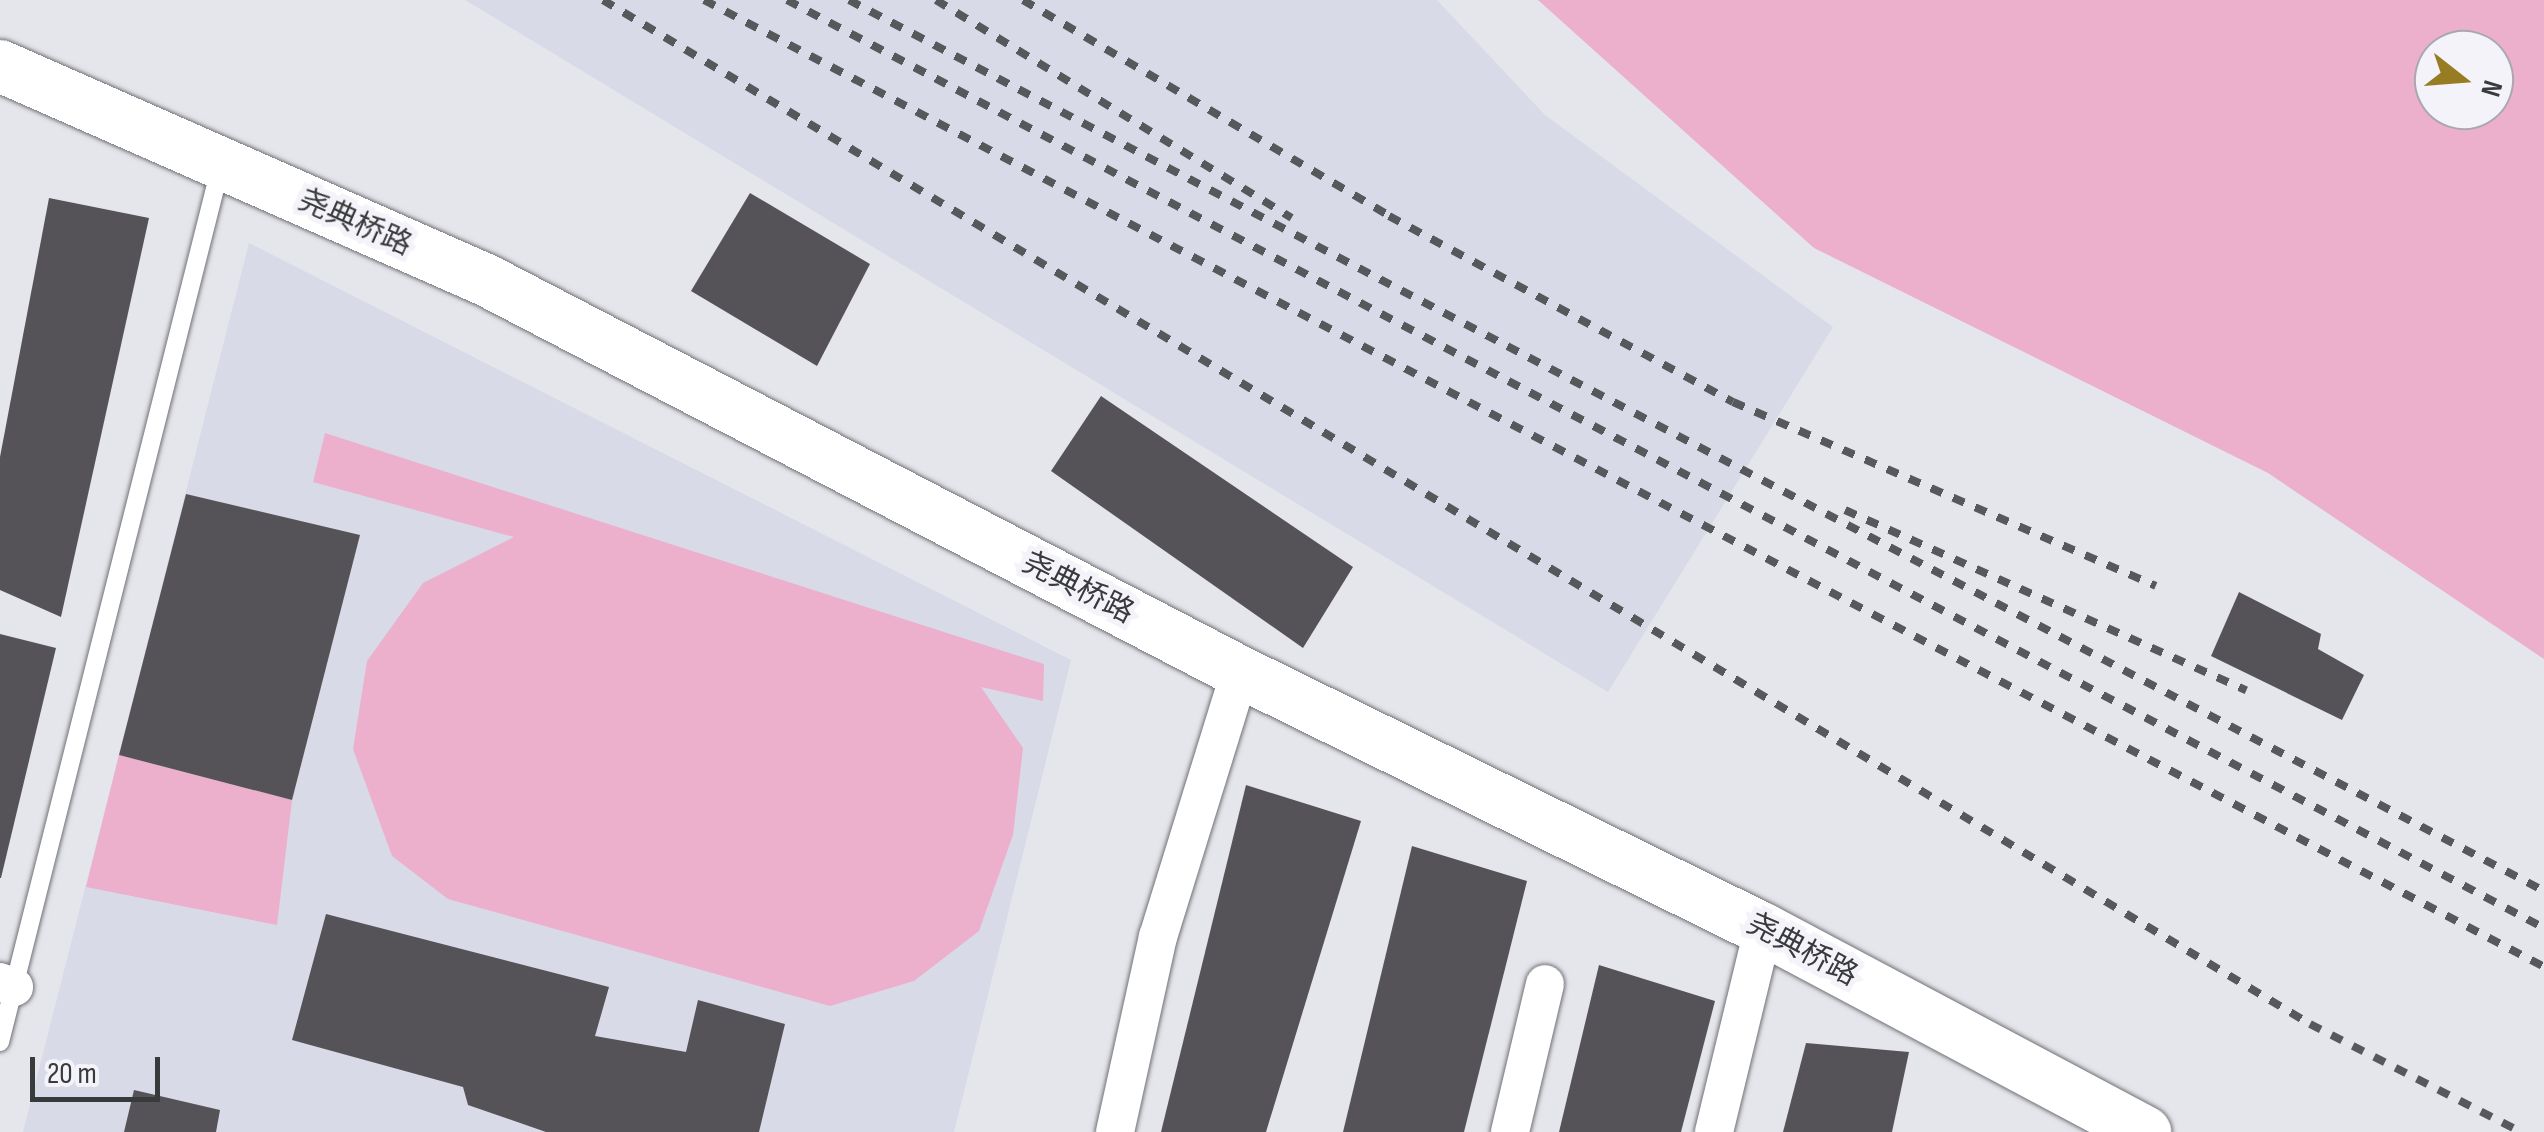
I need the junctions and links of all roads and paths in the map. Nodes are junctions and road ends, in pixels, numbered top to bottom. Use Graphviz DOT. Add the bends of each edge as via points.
graph roads {
  1 [pos="0,66"];
  2 [pos="221,164"];
  3 [pos="1240,672"];
  4 [pos="1763,929"];
  5 [pos="7,984"];
  6 [pos="1545,984"];
  7 [pos="0,1042"];
  8 [pos="1115,1132"];
  9 [pos="1510,1132"];
  10 [pos="1714,1132"];
  11 [pos="2145,1132"];
  1 -- 2 [label="street, 尧典桥路"];
  2 -- 3 [label="street, 尧典桥路" via="486,280"];
  2 -- 5 [label="lane"];
  3 -- 4 [label="street, 尧典桥路"];
  3 -- 8 [label="street" via="1158,938"];
  4 -- 10 [label="street"];
  4 -- 11 [label="street, 尧典桥路"];
  5 -- 7 [label="lane"];
  6 -- 9 [label="street"];
}
